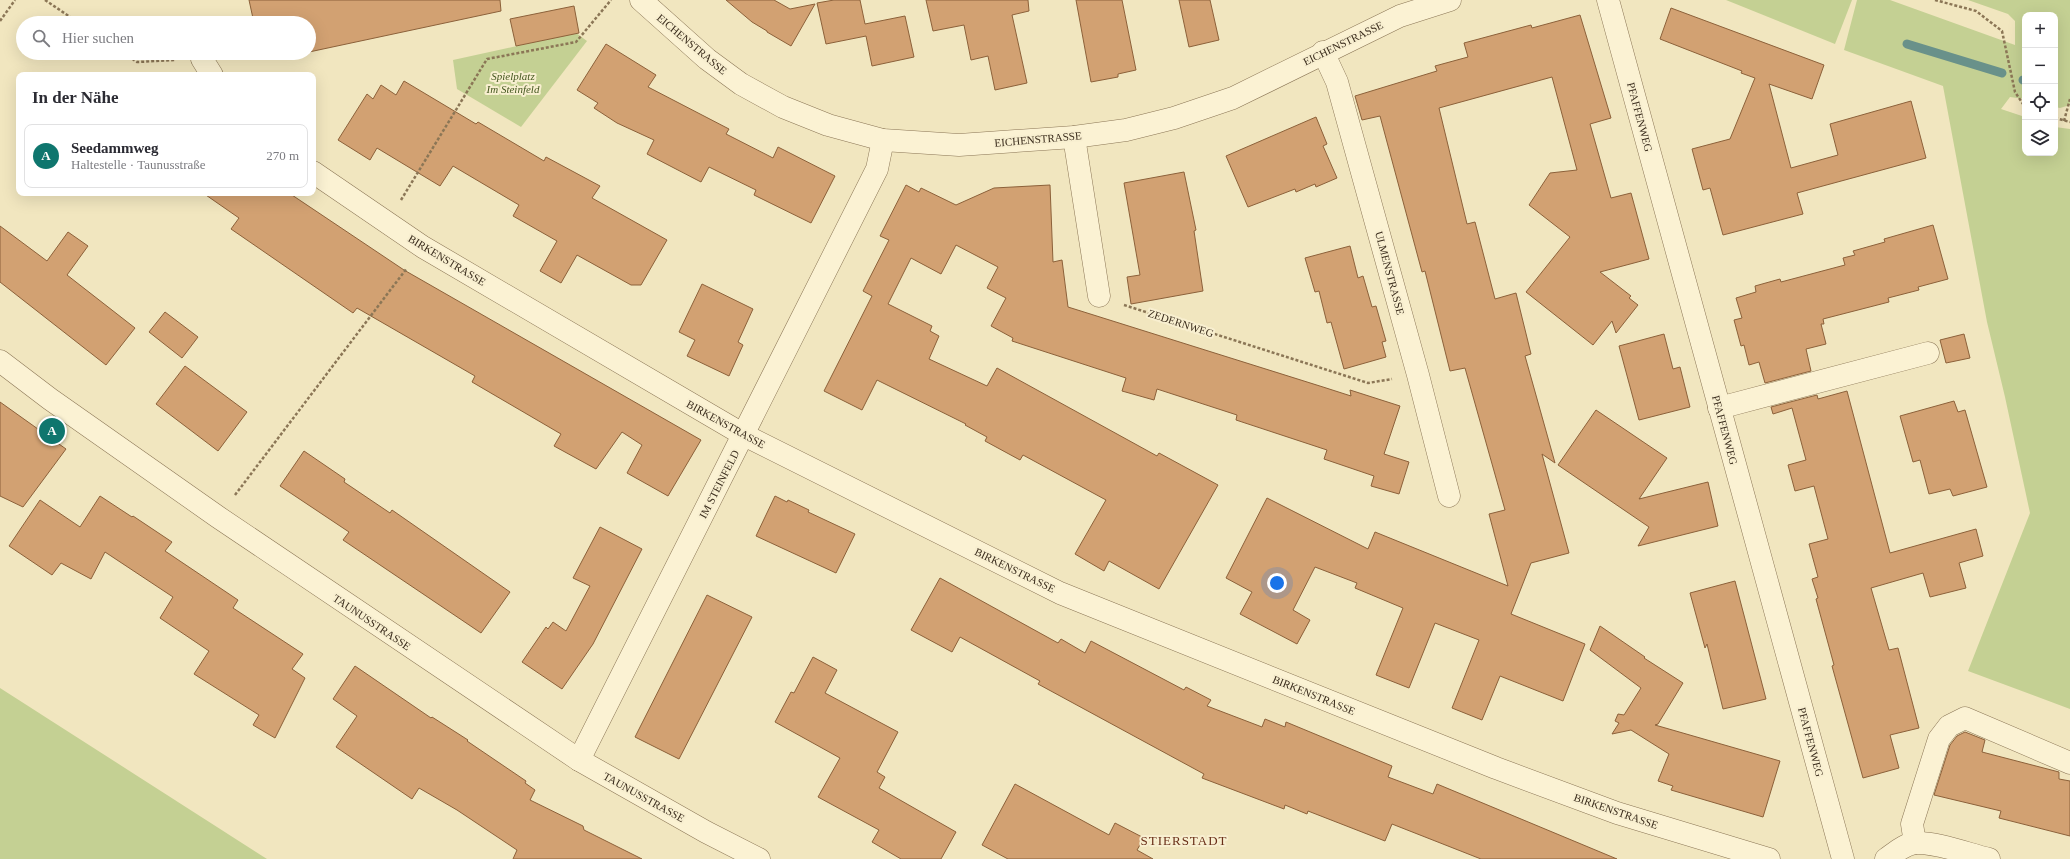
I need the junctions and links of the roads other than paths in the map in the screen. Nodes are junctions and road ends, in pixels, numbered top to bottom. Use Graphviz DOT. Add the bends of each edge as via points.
graph roads {
  1 [pos="641,0"];
  2 [pos="1450,0"];
  3 [pos="1608,0"];
  4 [pos="1323,52"];
  5 [pos="1074,137"];
  6 [pos="883,140"];
  7 [pos="316,174"];
  8 [pos="1099,296"];
  9 [pos="1928,353"];
  10 [pos="0,361"];
  11 [pos="1719,408"];
  12 [pos="744,435"];
  13 [pos="1448,496"];
  14 [pos="579,760"];
  15 [pos="2070,763"];
  16 [pos="1915,843"];
  17 [pos="759,859"];
  18 [pos="1769,859"];
  19 [pos="1843,859"];
  20 [pos="1886,859"];
  21 [pos="1989,859"];
  1 -- 6 [label="street, EICHENSTRASSE" via="707,59 741,84 783,107 828,125"];
  2 -- 4 [label="street, EICHENSTRASSE" via="1400,16"];
  3 -- 11 [label="street, PFAFFENWEG"];
  4 -- 5 [label="street, EICHENSTRASSE" via="1233,98 1174,118 1126,130"];
  4 -- 13 [label="street, ULMENSTRASSE" via="1337,82 1418,375"];
  5 -- 6 [label="street, EICHENSTRASSE" via="959,145"];
  5 -- 8 [label="street"];
  6 -- 12 [label="street, IM STEINFELD" via="877,169"];
  7 -- 12 [label="street, BIRKENSTRASSE" via="423,247"];
  9 -- 11 [label="street"];
  10 -- 14 [label="street, TAUNUSSTRASSE" via="218,517"];
  11 -- 19 [label="street, PFAFFENWEG"];
  12 -- 14 [label="street, IM STEINFELD"];
  12 -- 18 [label="street, BIRKENSTRASSE" via="1067,596 1546,787 1617,813"];
  14 -- 17 [label="street, TAUNUSSTRASSE"];
  15 -- 16 [label="street" via="1965,718 1949,726 1939,739 1912,824"];
  16 -- 20 [label="street" via="1904,846"];
  16 -- 21 [label="street"];
}
